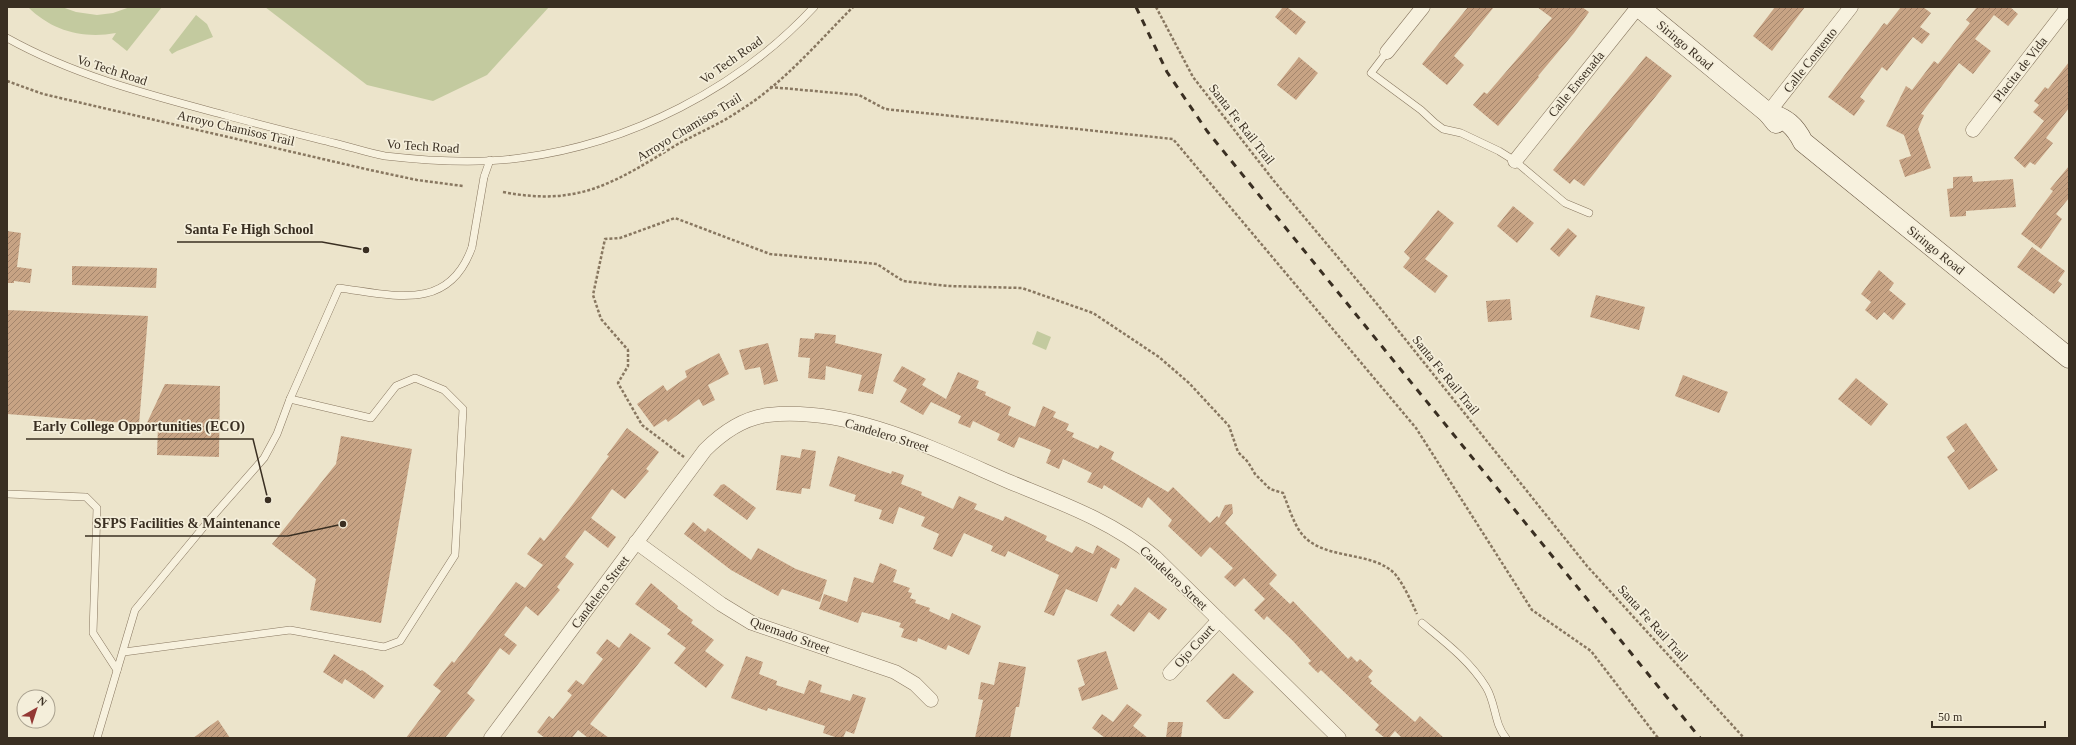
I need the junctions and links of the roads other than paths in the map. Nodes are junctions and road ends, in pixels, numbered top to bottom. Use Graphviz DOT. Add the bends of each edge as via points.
graph roads {
  1 [pos="814,7"];
  2 [pos="1423,7"];
  3 [pos="1638,7"];
  4 [pos="1851,7"];
  5 [pos="2068,7"];
  6 [pos="7,38"];
  7 [pos="1387,52"];
  8 [pos="1768,113"];
  9 [pos="1973,130"];
  10 [pos="490,160"];
  11 [pos="1515,161"];
  12 [pos="1589,213"];
  13 [pos="2069,358"];
  14 [pos="290,400"];
  15 [pos="7,494"];
  16 [pos="636,542"];
  17 [pos="1219,620"];
  18 [pos="1422,623"];
  19 [pos="124,652"];
  20 [pos="117,670"];
  21 [pos="1170,673"];
  22 [pos="930,700"];
  23 [pos="97,738"];
  24 [pos="492,738"];
  25 [pos="1339,738"];
  26 [pos="1506,738"];
  1 -- 10 [label="lane, Vo Tech Road" via="784,37 746,67 689,103 646,124 562,150 520,158"];
  2 -- 7 [label="street"];
  3 -- 8 [label="street, Siringo Road"];
  3 -- 11 [label="street, Calle Ensenada"];
  4 -- 8 [label="street, Calle Contento"];
  5 -- 9 [label="street, Placita de Vida"];
  6 -- 10 [label="lane, Vo Tech Road" via="40,56 99,80 384,156 450,161"];
  7 -- 11 [label="lane" via="1371,73 1421,110 1434,123 1461,133"];
  8 -- 13 [label="street, Siringo Road" via="1782,117 1796,129 1803,142"];
  10 -- 14 [label="lane, bridge" via="484,177 472,247 467,263 459,274 450,282 424,295 404,296 340,288"];
  11 -- 12 [label="lane" via="1565,203"];
  14 -- 19 [label="lane" via="277,434 264,458 136,610"];
  14 -- 19 [label="lane" via="371,418 396,386 415,378 444,390 463,409 455,554 400,641 384,647 290,630"];
  15 -- 20 [label="lane" via="86,497 97,508 93,633"];
  16 -- 17 [label="street, Candelero Street" via="705,450 718,438 749,420 766,415 804,414 877,428 920,443 1086,514 1139,544"];
  16 -- 22 [label="street, Quemado Street" via="721,604 752,623 895,672 916,684"];
  16 -- 24 [label="street, Candelero Street"];
  17 -- 21 [label="street, Ojo Court"];
  17 -- 25 [label="street, Candelero Street"];
  18 -- 26 [label="lane" via="1461,655 1486,686 1494,704 1500,731"];
  19 -- 20 [label="lane"];
  20 -- 23 [label="lane"];
}
